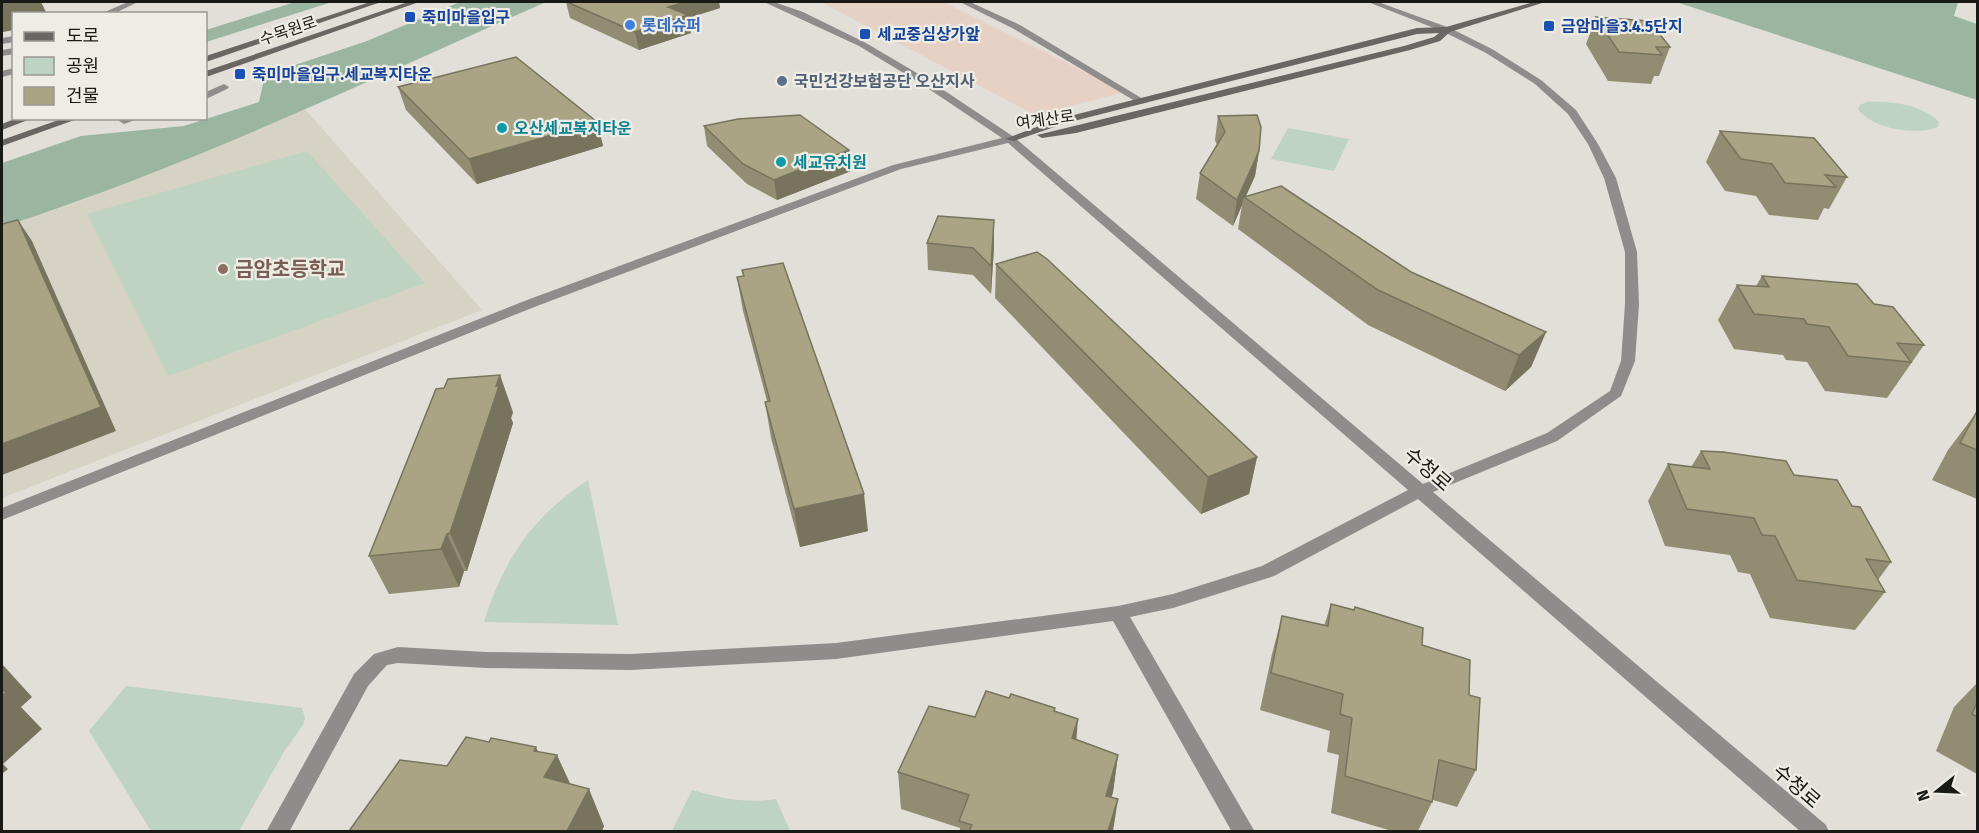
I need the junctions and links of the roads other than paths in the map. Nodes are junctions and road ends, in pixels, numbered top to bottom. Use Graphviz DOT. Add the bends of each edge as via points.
graph roads {
  1 [pos="134,2"];
  2 [pos="377,2"];
  3 [pos="415,2"];
  4 [pos="768,2"];
  5 [pos="964,2"];
  6 [pos="1372,2"];
  7 [pos="1541,2"];
  8 [pos="109,12"];
  9 [pos="1447,30"];
  10 [pos="207,59"];
  11 [pos="207,74"];
  12 [pos="224,87"];
  13 [pos="207,96"];
  14 [pos="1143,102"];
  15 [pos="22,120"];
  16 [pos="69,120"];
  17 [pos="128,120"];
  18 [pos="124,121"];
  19 [pos="2,127"];
  20 [pos="1010,139"];
  21 [pos="2,143"];
  22 [pos="1420,491"];
  23 [pos="2,514"];
  24 [pos="1118,613"];
  25 [pos="277,831"];
  26 [pos="1244,831"];
  27 [pos="1818,831"];
  1 -- 8 [label="street"];
  2 -- 10 [label="street, 수목원로"];
  3 -- 11 [label="street, 수목원로"];
  4 -- 20 [label="street, 수청로" via="853,40"];
  5 -- 14 [label="street" via="1017,27"];
  6 -- 9 [label="street"];
  7 -- 9 [label="street, 여계산로"];
  9 -- 14 [label="street, 여계산로" via="1417,31"];
  9 -- 20 [label="street, 여계산로" via="1437,39 1335,67 1076,130"];
  9 -- 22 [label="street" via="1538,82 1572,111 1610,178 1622,214 1631,252 1632,304 1628,361 1616,393 1552,437"];
  12 -- 13 [label="street"];
  14 -- 20 [label="street, 여계산로" via="1062,121"];
  15 -- 19 [label="street"];
  16 -- 21 [label="street"];
  17 -- 18 [label="street"];
  20 -- 22 [label="street, 수청로"];
  20 -- 23 [label="street" via="897,166 532,303"];
  22 -- 24 [label="street" via="1268,571 1173,601"];
  22 -- 27 [label="street, 수청로"];
  24 -- 25 [label="street" via="836,651 631,662 398,655 381,658 361,680"];
  24 -- 26 [label="street"];
}
